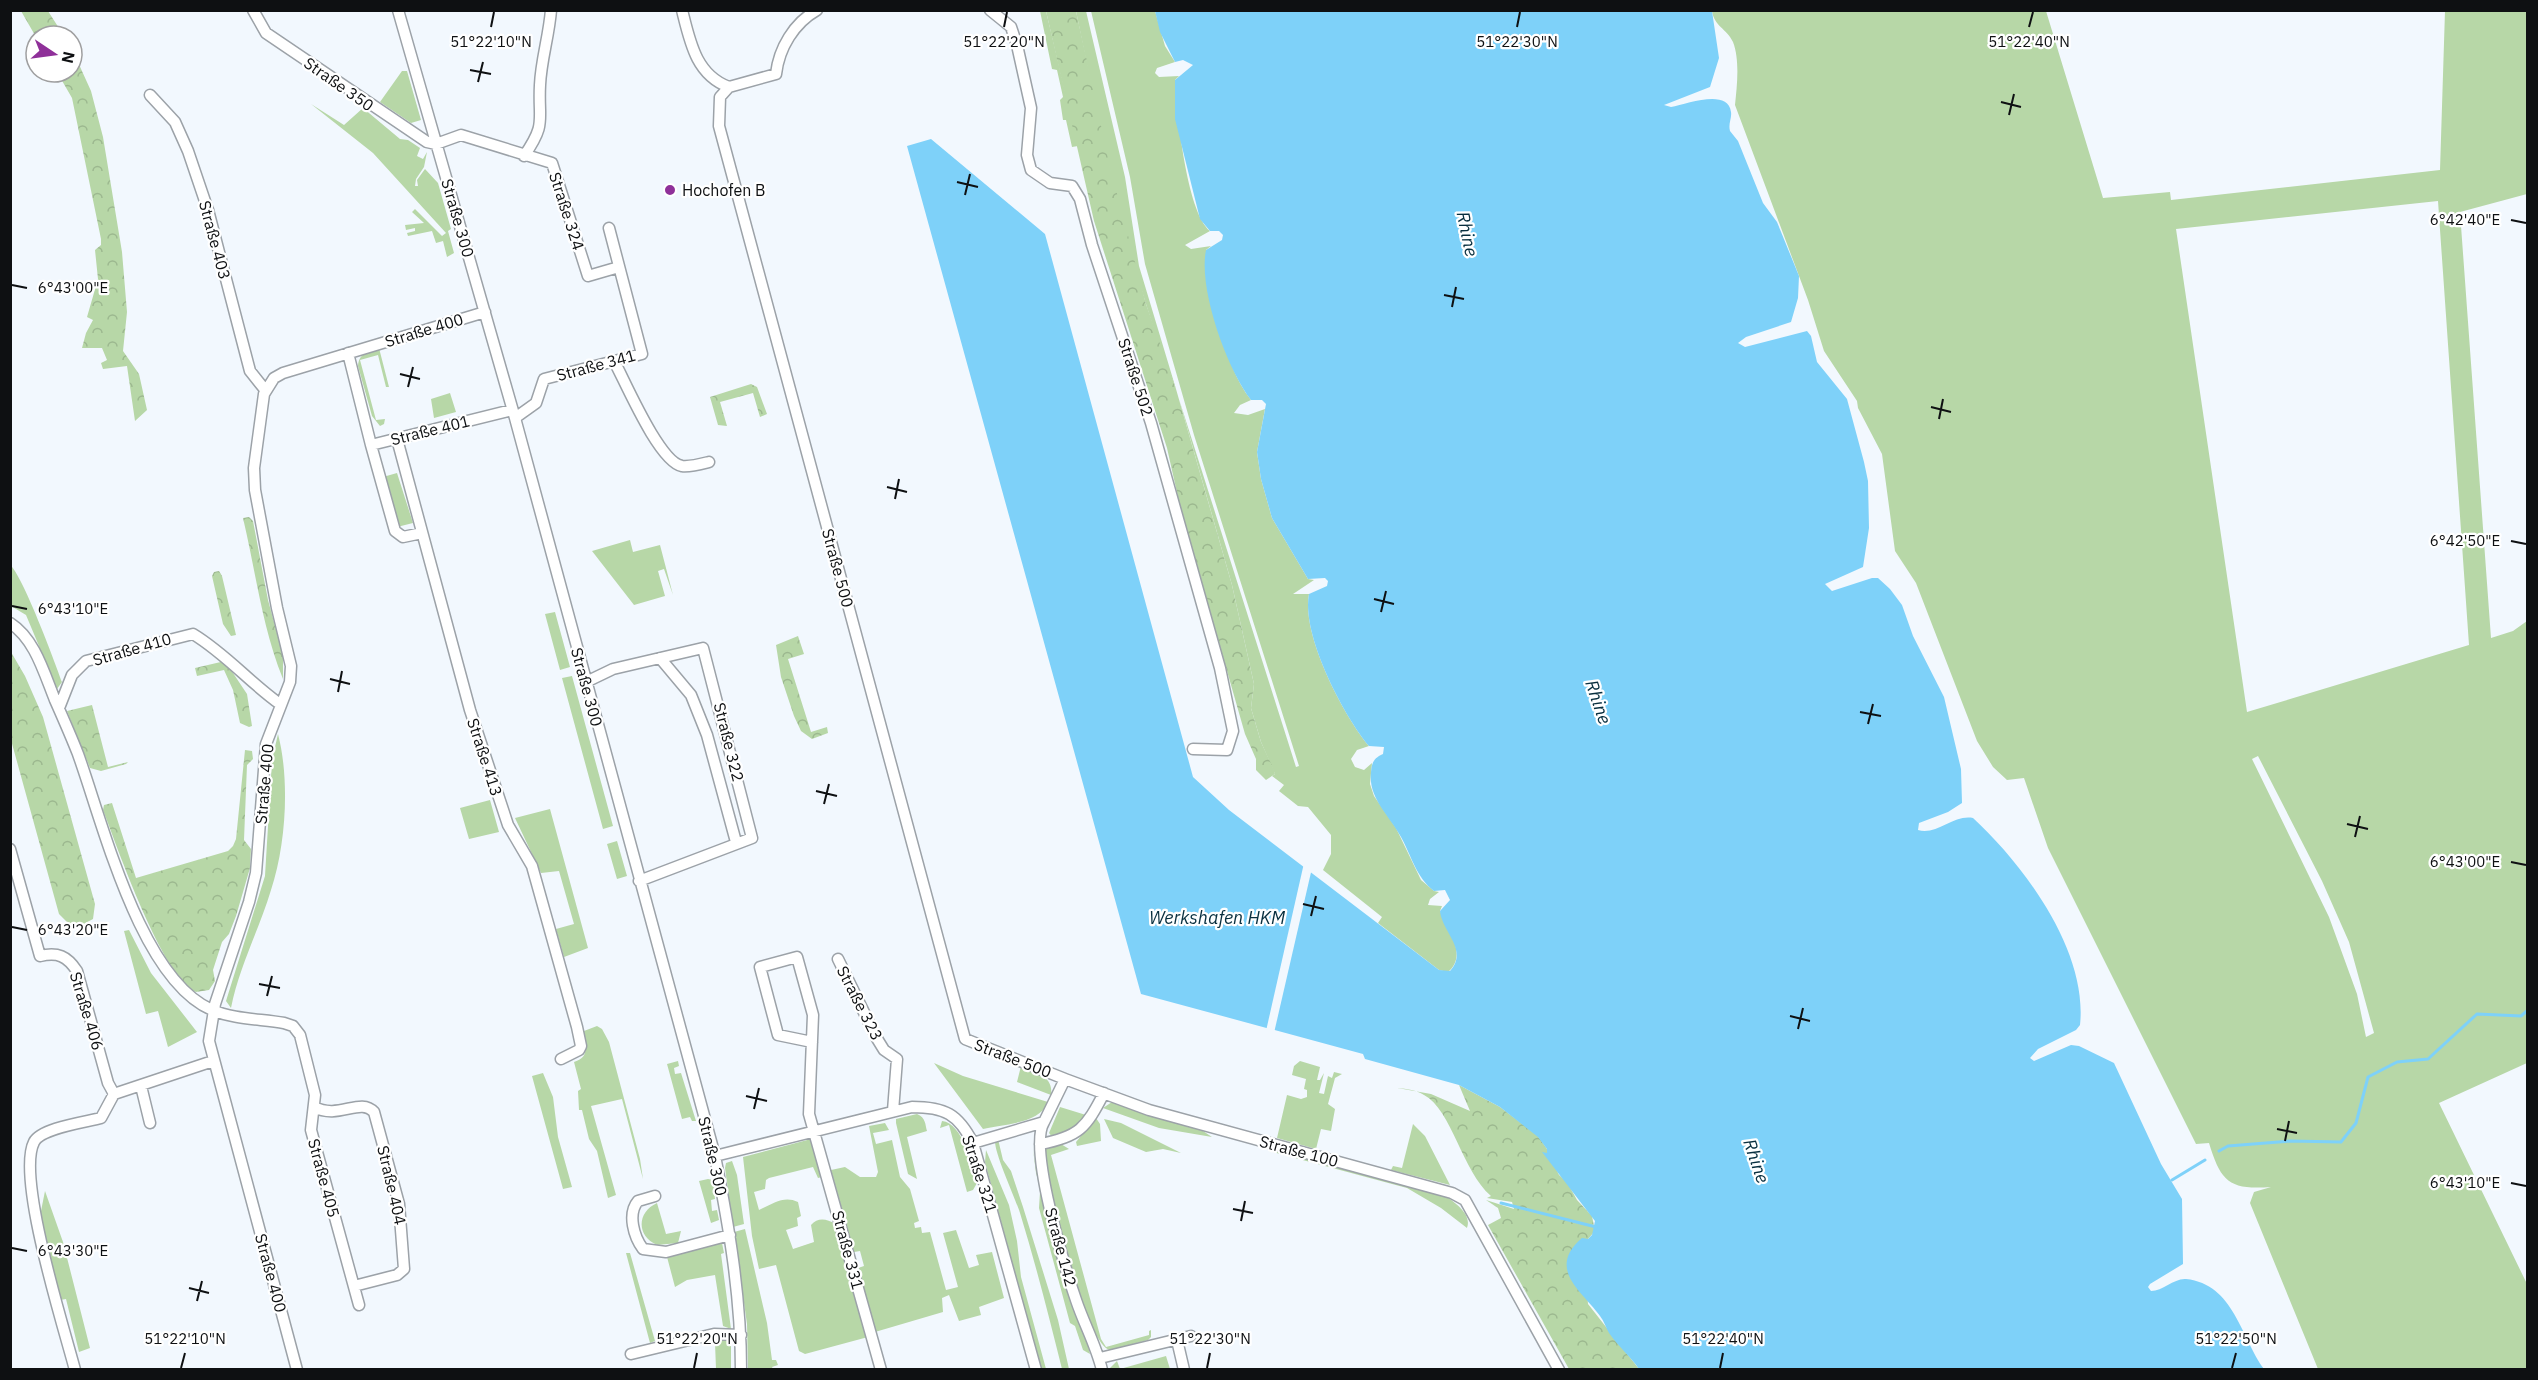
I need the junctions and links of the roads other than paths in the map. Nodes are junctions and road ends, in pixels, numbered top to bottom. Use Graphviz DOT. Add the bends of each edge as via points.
graph roads {
  1 [pos="253,10"];
  2 [pos="398,10"];
  3 [pos="551,10"];
  4 [pos="682,10"];
  5 [pos="817,10"];
  6 [pos="990,10"];
  7 [pos="729,87"];
  8 [pos="150,95"];
  9 [pos="436,144"];
  10 [pos="524,156"];
  11 [pos="609,228"];
  12 [pos="619,267"];
  13 [pos="485,312"];
  14 [pos="348,353"];
  15 [pos="614,362"];
  16 [pos="266,391"];
  17 [pos="513,414"];
  18 [pos="397,439"];
  19 [pos="371,445"];
  20 [pos="709,462"];
  21 [pos="422,533"];
  22 [pos="10,622"];
  23 [pos="660,658"];
  24 [pos="586,682"];
  25 [pos="280,704"];
  26 [pos="59,708"];
  27 [pos="1193,749"];
  28 [pos="736,842"];
  29 [pos="10,849"];
  30 [pos="639,881"];
  31 [pos="838,959"];
  32 [pos="213,1011"];
  33 [pos="812,1042"];
  34 [pos="561,1059"];
  35 [pos="213,1061"];
  36 [pos="1065,1079"];
  37 [pos="141,1086"];
  38 [pos="1104,1093"];
  39 [pos="114,1094"];
  40 [pos="314,1107"];
  41 [pos="893,1111"];
  42 [pos="1044,1122"];
  43 [pos="150,1123"];
  44 [pos="816,1131"];
  45 [pos="973,1143"];
  46 [pos="1040,1144"];
  47 [pos="715,1156"];
  48 [pos="655,1196"];
  49 [pos="730,1235"];
  50 [pos="354,1286"];
  51 [pos="359,1305"];
  52 [pos="741,1335"];
  53 [pos="1191,1336"];
  54 [pos="1177,1340"];
  55 [pos="631,1354"];
  56 [pos="1101,1364"];
  57 [pos="75,1370"];
  58 [pos="297,1370"];
  59 [pos="741,1370"];
  60 [pos="881,1370"];
  61 [pos="1036,1370"];
  62 [pos="1184,1370"];
  63 [pos="1559,1370"];
  1 -- 9 [label="street, Straße 350" via="266,33 417,136"];
  2 -- 9 [label="street, Straße 300"];
  3 -- 10 [label="street" via="540,86 542,120"];
  4 -- 7 [label="street" via="692,48 703,70 717,83"];
  5 -- 7 [label="street" via="805,17 787,40 776,74"];
  6 -- 27 [label="street, Straße 502" via="1011,27 1017,45 1031,108 1027,155 1031,170 1050,183 1072,186 1080,199 1151,423 1220,668 1233,731 1227,750"];
  7 -- 36 [label="street, Straße 500" via="720,97 719,126 965,1039"];
  8 -- 16 [label="street, Straße 403" via="175,122 188,151 208,210 250,371"];
  9 -- 10 [label="street, Straße 324" via="461,135"];
  9 -- 13 [label="street, Straße 300"];
  10 -- 12 [label="street, Straße 324" via="552,163 588,276"];
  11 -- 12 [label="street, Straße 341"];
  12 -- 15 [label="street, Straße 341" via="642,354"];
  13 -- 14 [label="street, Straße 400"];
  13 -- 17 [label="street, Straße 300"];
  14 -- 16 [label="street, Straße 400" via="283,373 274,378"];
  14 -- 19 [label="street, Straße 401"];
  15 -- 17 [label="street, Straße 341" via="544,379 536,403"];
  15 -- 20 [label="street" via="648,429 675,463 688,466"];
  16 -- 25 [label="street, Straße 400" via="254,468 277,609 291,666 290,682"];
  17 -- 18 [label="street, Straße 401"];
  17 -- 24 [label="street, Straße 300"];
  18 -- 19 [label="street, Straße 401"];
  18 -- 21 [label="street, Straße 413"];
  19 -- 21 [label="street" via="395,531 403,537"];
  21 -- 34 [label="street, Straße 413" via="470,710 508,825 532,866 577,1027 581,1046"];
  22 -- 26 [label="street" via="22,631 41,664"];
  23 -- 24 [label="street, Straße 322" via="613,669"];
  23 -- 28 [label="street" via="691,695 707,735"];
  23 -- 28 [label="street, Straße 322" via="703,648 752,838"];
  24 -- 30 [label="street, Straße 300"];
  25 -- 26 [label="street, Straße 410" via="248,679 236,664 193,634 86,661 72,675"];
  25 -- 32 [label="street, Straße 400" via="266,744 256,873"];
  26 -- 32 [label="street" via="102,831 153,947 183,991"];
  28 -- 30 [label="street"];
  29 -- 39 [label="street, Straße 406" via="40,956 61,955 77,971"];
  30 -- 47 [label="street, Straße 300"];
  31 -- 41 [label="street, Straße 323" via="876,1037 884,1050 897,1059"];
  32 -- 35 [label="street, Straße 400" via="209,1041"];
  32 -- 40 [label="street, Straße 405" via="293,1026 300,1035 315,1095"];
  33 -- 33 [label="street" via="778,1035 760,967 797,957 813,1015"];
  33 -- 44 [label="street" via="809,1114"];
  35 -- 37 [label="street"];
  35 -- 58 [label="street, Straße 400"];
  36 -- 38 [label="street, Straße 100"];
  36 -- 42 [label="street"];
  37 -- 39 [label="street"];
  37 -- 43 [label="street"];
  38 -- 46 [label="street" via="1076,1135"];
  38 -- 63 [label="street, Straße 100" via="1149,1110 1397,1177 1465,1200"];
  39 -- 57 [label="street" via="101,1118 45,1132 34,1141 30,1160 34,1212"];
  40 -- 50 [label="street, Straße 405" via="311,1130"];
  40 -- 50 [label="street, Straße 404" via="329,1113 369,1107 374,1113 399,1204 404,1269 397,1275"];
  41 -- 44 [label="street, Straße 321"];
  41 -- 45 [label="street, Straße 321" via="912,1107 941,1109 965,1128"];
  42 -- 45 [label="street"];
  42 -- 46 [label="street, Straße 142" via="1039,1130"];
  44 -- 47 [label="street, Straße 321"];
  44 -- 60 [label="street, Straße 331"];
  45 -- 61 [label="street, Straße 321"];
  46 -- 56 [label="street, Straße 142" via="1041,1172 1073,1290"];
  47 -- 49 [label="street, Straße 300"];
  48 -- 49 [label="street" via="638,1201 633,1211 633,1225 643,1249 666,1252"];
  49 -- 52 [label="street, Straße 300"];
  50 -- 51 [label="street, Straße 405"];
  52 -- 55 [label="street" via="714,1334"];
  52 -- 59 [label="street, Straße 300"];
  53 -- 54 [label="street"];
  54 -- 56 [label="street"];
  54 -- 62 [label="street"];
}
